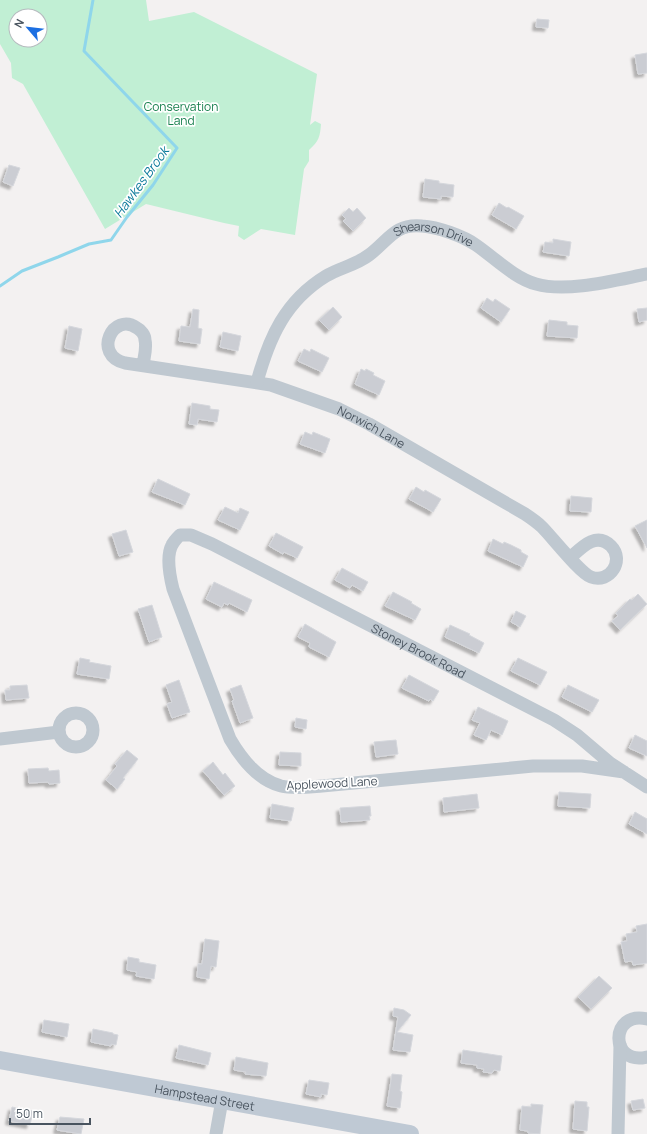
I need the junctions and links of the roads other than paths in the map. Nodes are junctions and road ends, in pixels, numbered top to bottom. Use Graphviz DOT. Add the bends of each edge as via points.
graph roads {
  1 [pos="647,274"];
  2 [pos="143,365"];
  3 [pos="257,382"];
  4 [pos="180,535"];
  5 [pos="570,558"];
  6 [pos="59,732"];
  7 [pos="0,739"];
  8 [pos="624,772"];
  9 [pos="647,787"];
  10 [pos="647,1019"];
  11 [pos="620,1045"];
  12 [pos="647,1057"];
  13 [pos="0,1060"];
  14 [pos="222,1100"];
  15 [pos="216,1134"];
  16 [pos="410,1134"];
  17 [pos="618,1134"];
  1 -- 3 [label="street, Shearson Drive" via="575,286 544,286 523,279 465,239 423,226 404,227 388,237 368,256 326,276 298,299 280,321 272,336"];
  2 -- 3 [label="street, Norwich Lane"];
  3 -- 5 [label="street, Norwich Lane" via="339,409 369,424 525,514 540,525"];
  4 -- 8 [label="street, Stoney Brook Road" via="192,535 212,544 541,713 577,735"];
  4 -- 8 [label="street, Applewood Lane" via="171,546 169,561 173,589 230,739 247,764 269,781 281,786 322,786 533,766 582,766"];
  6 -- 7 [label="street"];
  8 -- 9 [label="street, Stoney Brook Road"];
  10 -- 11 [label="street" via="634,1018 622,1026 618,1039"];
  11 -- 12 [label="street" via="628,1056 641,1059"];
  11 -- 17 [label="street"];
  13 -- 14 [label="main road, Hampstead Street"];
  14 -- 15 [label="street"];
  14 -- 16 [label="main road, Hampstead Street"];
}
